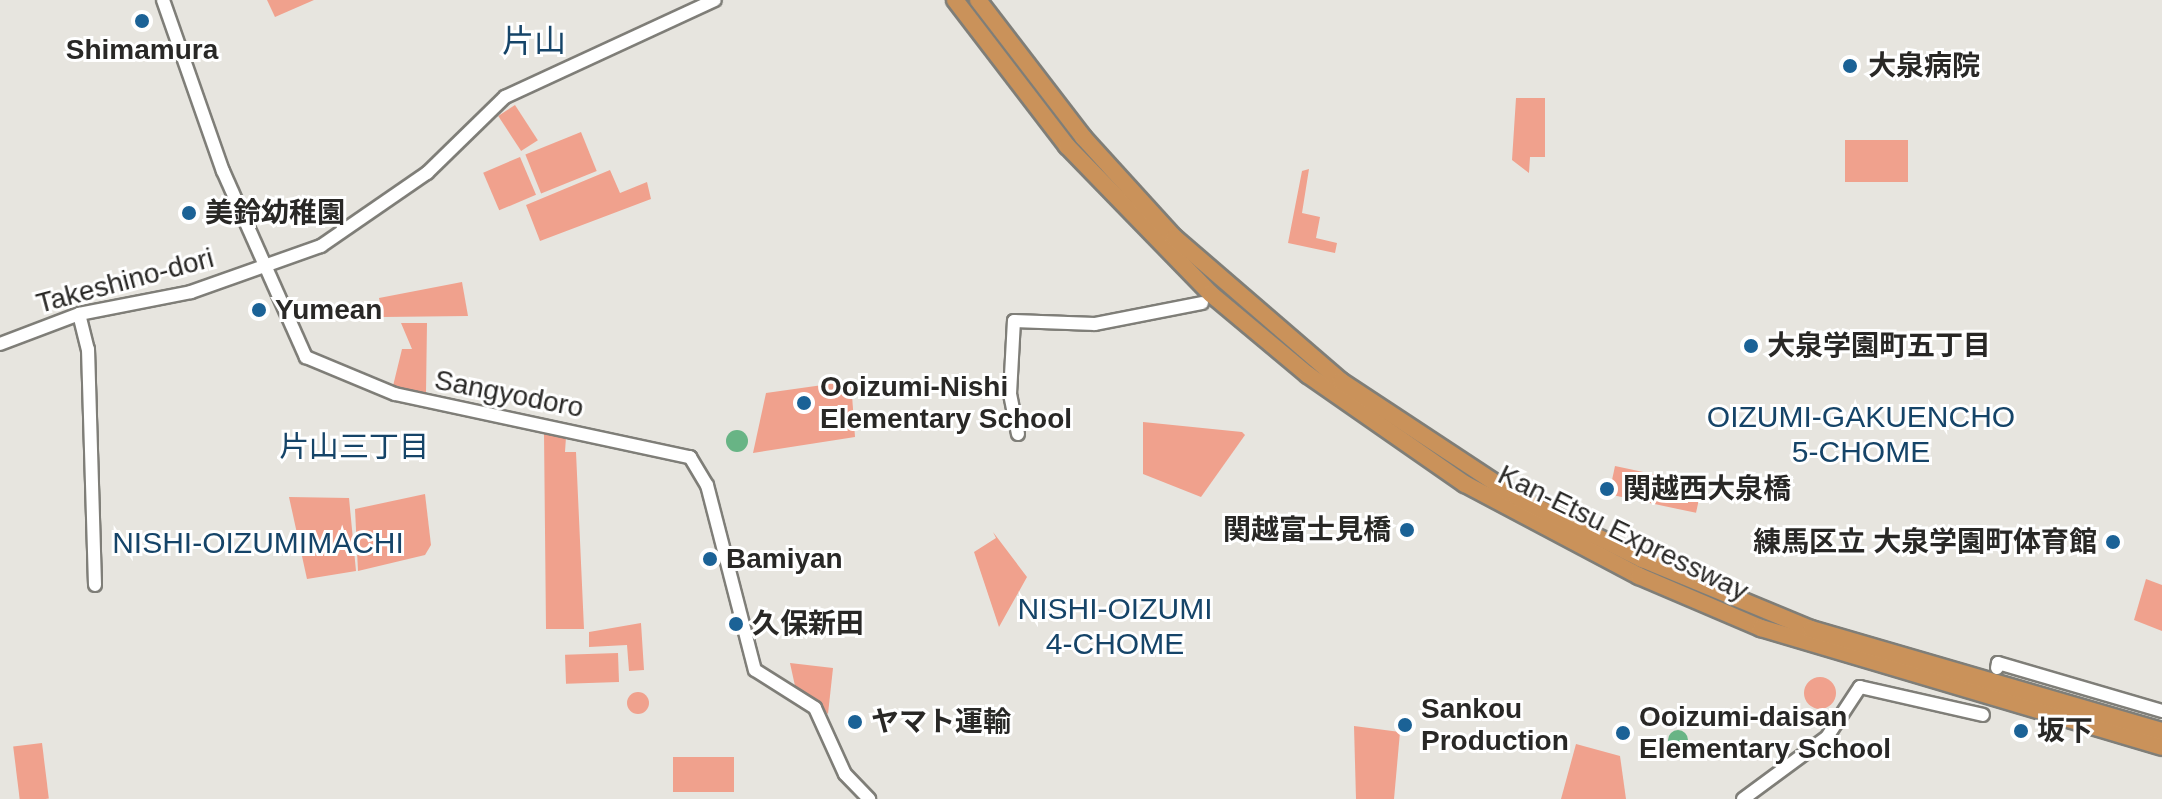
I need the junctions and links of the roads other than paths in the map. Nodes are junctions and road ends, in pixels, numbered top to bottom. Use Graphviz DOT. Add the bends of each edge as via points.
graph roads {
  1 [pos="163,0"];
  2 [pos="715,0"];
  3 [pos="955,0"];
  4 [pos="978,0"];
  5 [pos="263,266"];
  6 [pos="1202,303"];
  7 [pos="79,314"];
  8 [pos="0,344"];
  9 [pos="1018,434"];
  10 [pos="95,585"];
  11 [pos="1997,668"];
  12 [pos="2162,711"];
  13 [pos="1982,717"];
  14 [pos="2162,731"];
  15 [pos="2162,747"];
  16 [pos="869,799"];
  17 [pos="1743,799"];
  1 -- 5 [label="street, Sangyodoro"];
  2 -- 5 [label="street, Takeshino-dori" via="505,97 374,214 321,246"];
  3 -- 15 [label="highway, Kan-Etsu Expressway" via="1067,146 1188,273 1308,375 1465,484 1611,562 1761,628"];
  4 -- 14 [label="highway, Kan-Etsu Expressway" via="1083,137 1184,246 1341,381 1517,497 1656,566 1811,629"];
  5 -- 7 [label="street, Takeshino-dori" via="191,292"];
  5 -- 16 [label="street, Sangyodoro" via="296,344 328,372 406,397 690,457 704,475 755,670 815,708 845,774"];
  6 -- 9 [label="street" via="1095,324 1014,321 1010,394"];
  7 -- 8 [label="street, Takeshino-dori"];
  7 -- 10 [label="street" via="88,349"];
  11 -- 12 [label="street" via="1998,663"];
  13 -- 17 [label="street" via="1860,687 1827,737"];
}
